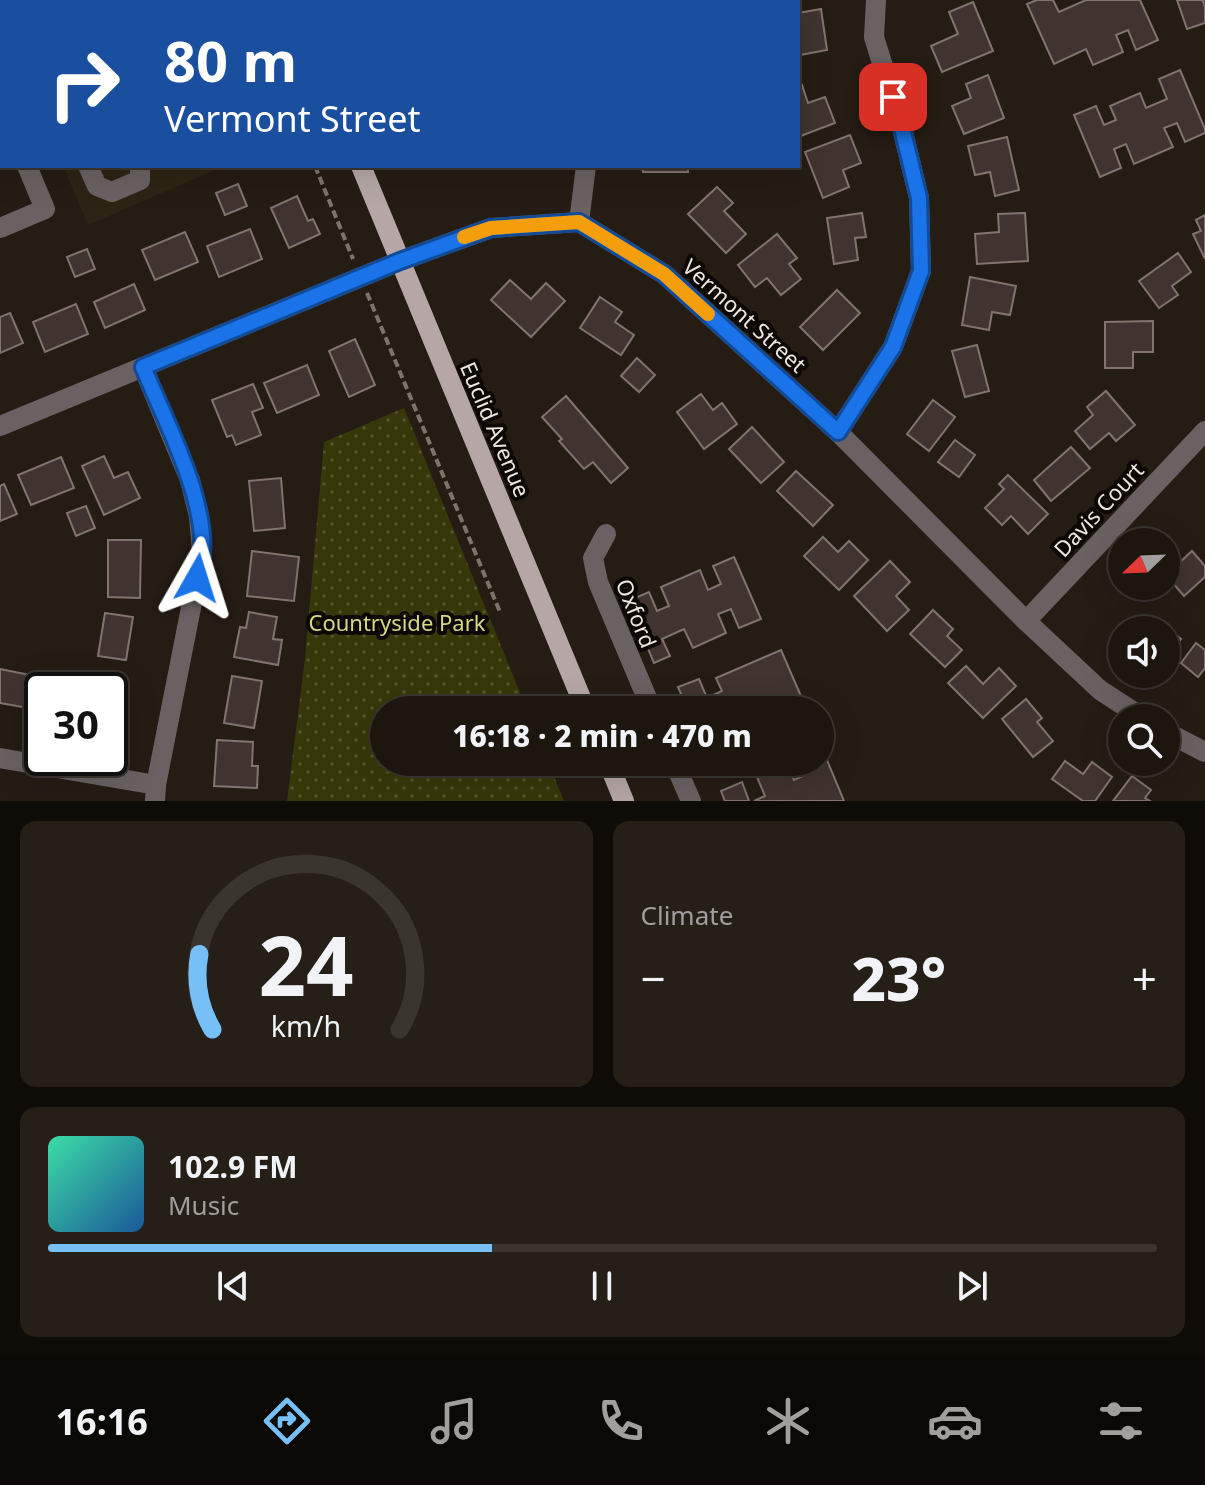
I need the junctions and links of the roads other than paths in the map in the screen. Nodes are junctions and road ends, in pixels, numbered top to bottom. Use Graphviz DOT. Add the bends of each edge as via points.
graph roads {
  1 [pos="876,0"];
  2 [pos="28,168"];
  3 [pos="89,168"];
  4 [pos="140,168"];
  5 [pos="362,168"];
  6 [pos="586,168"];
  7 [pos="579,222"];
  8 [pos="0,228"];
  9 [pos="400,261"];
  10 [pos="143,367"];
  11 [pos="0,426"];
  12 [pos="1205,431"];
  13 [pos="838,432"];
  14 [pos="606,534"];
  15 [pos="1026,621"];
  16 [pos="580,696"];
  17 [pos="646,696"];
  18 [pos="1122,704"];
  19 [pos="1180,739"];
  20 [pos="1205,752"];
  21 [pos="0,758"];
  22 [pos="614,776"];
  23 [pos="680,776"];
  24 [pos="155,793"];
  25 [pos="624,801"];
  26 [pos="691,801"];
  1 -- 13 [label="street" via="874,37 919,198 921,271 893,347"];
  2 -- 8 [label="street" via="45,209"];
  3 -- 4 [label="street" via="97,186 112,192 140,180"];
  5 -- 9 [label="main road, Euclid Avenue"];
  6 -- 7 [label="street"];
  7 -- 9 [label="street" via="491,228"];
  7 -- 13 [label="street, Vermont Street" via="664,274"];
  9 -- 10 [label="street"];
  9 -- 16 [label="main road, Euclid Avenue"];
  10 -- 11 [label="street"];
  10 -- 24 [label="street" via="190,480 202,552"];
  12 -- 15 [label="street, Davis Court"];
  13 -- 15 [label="street, Vermont Street"];
  14 -- 17 [label="street, Oxford" via="593,558 598,582"];
  15 -- 18 [label="street, Vermont Street"];
  19 -- 20 [label="street"];
  21 -- 24 [label="street"];
  22 -- 25 [label="main road"];
  23 -- 26 [label="street"];
}
